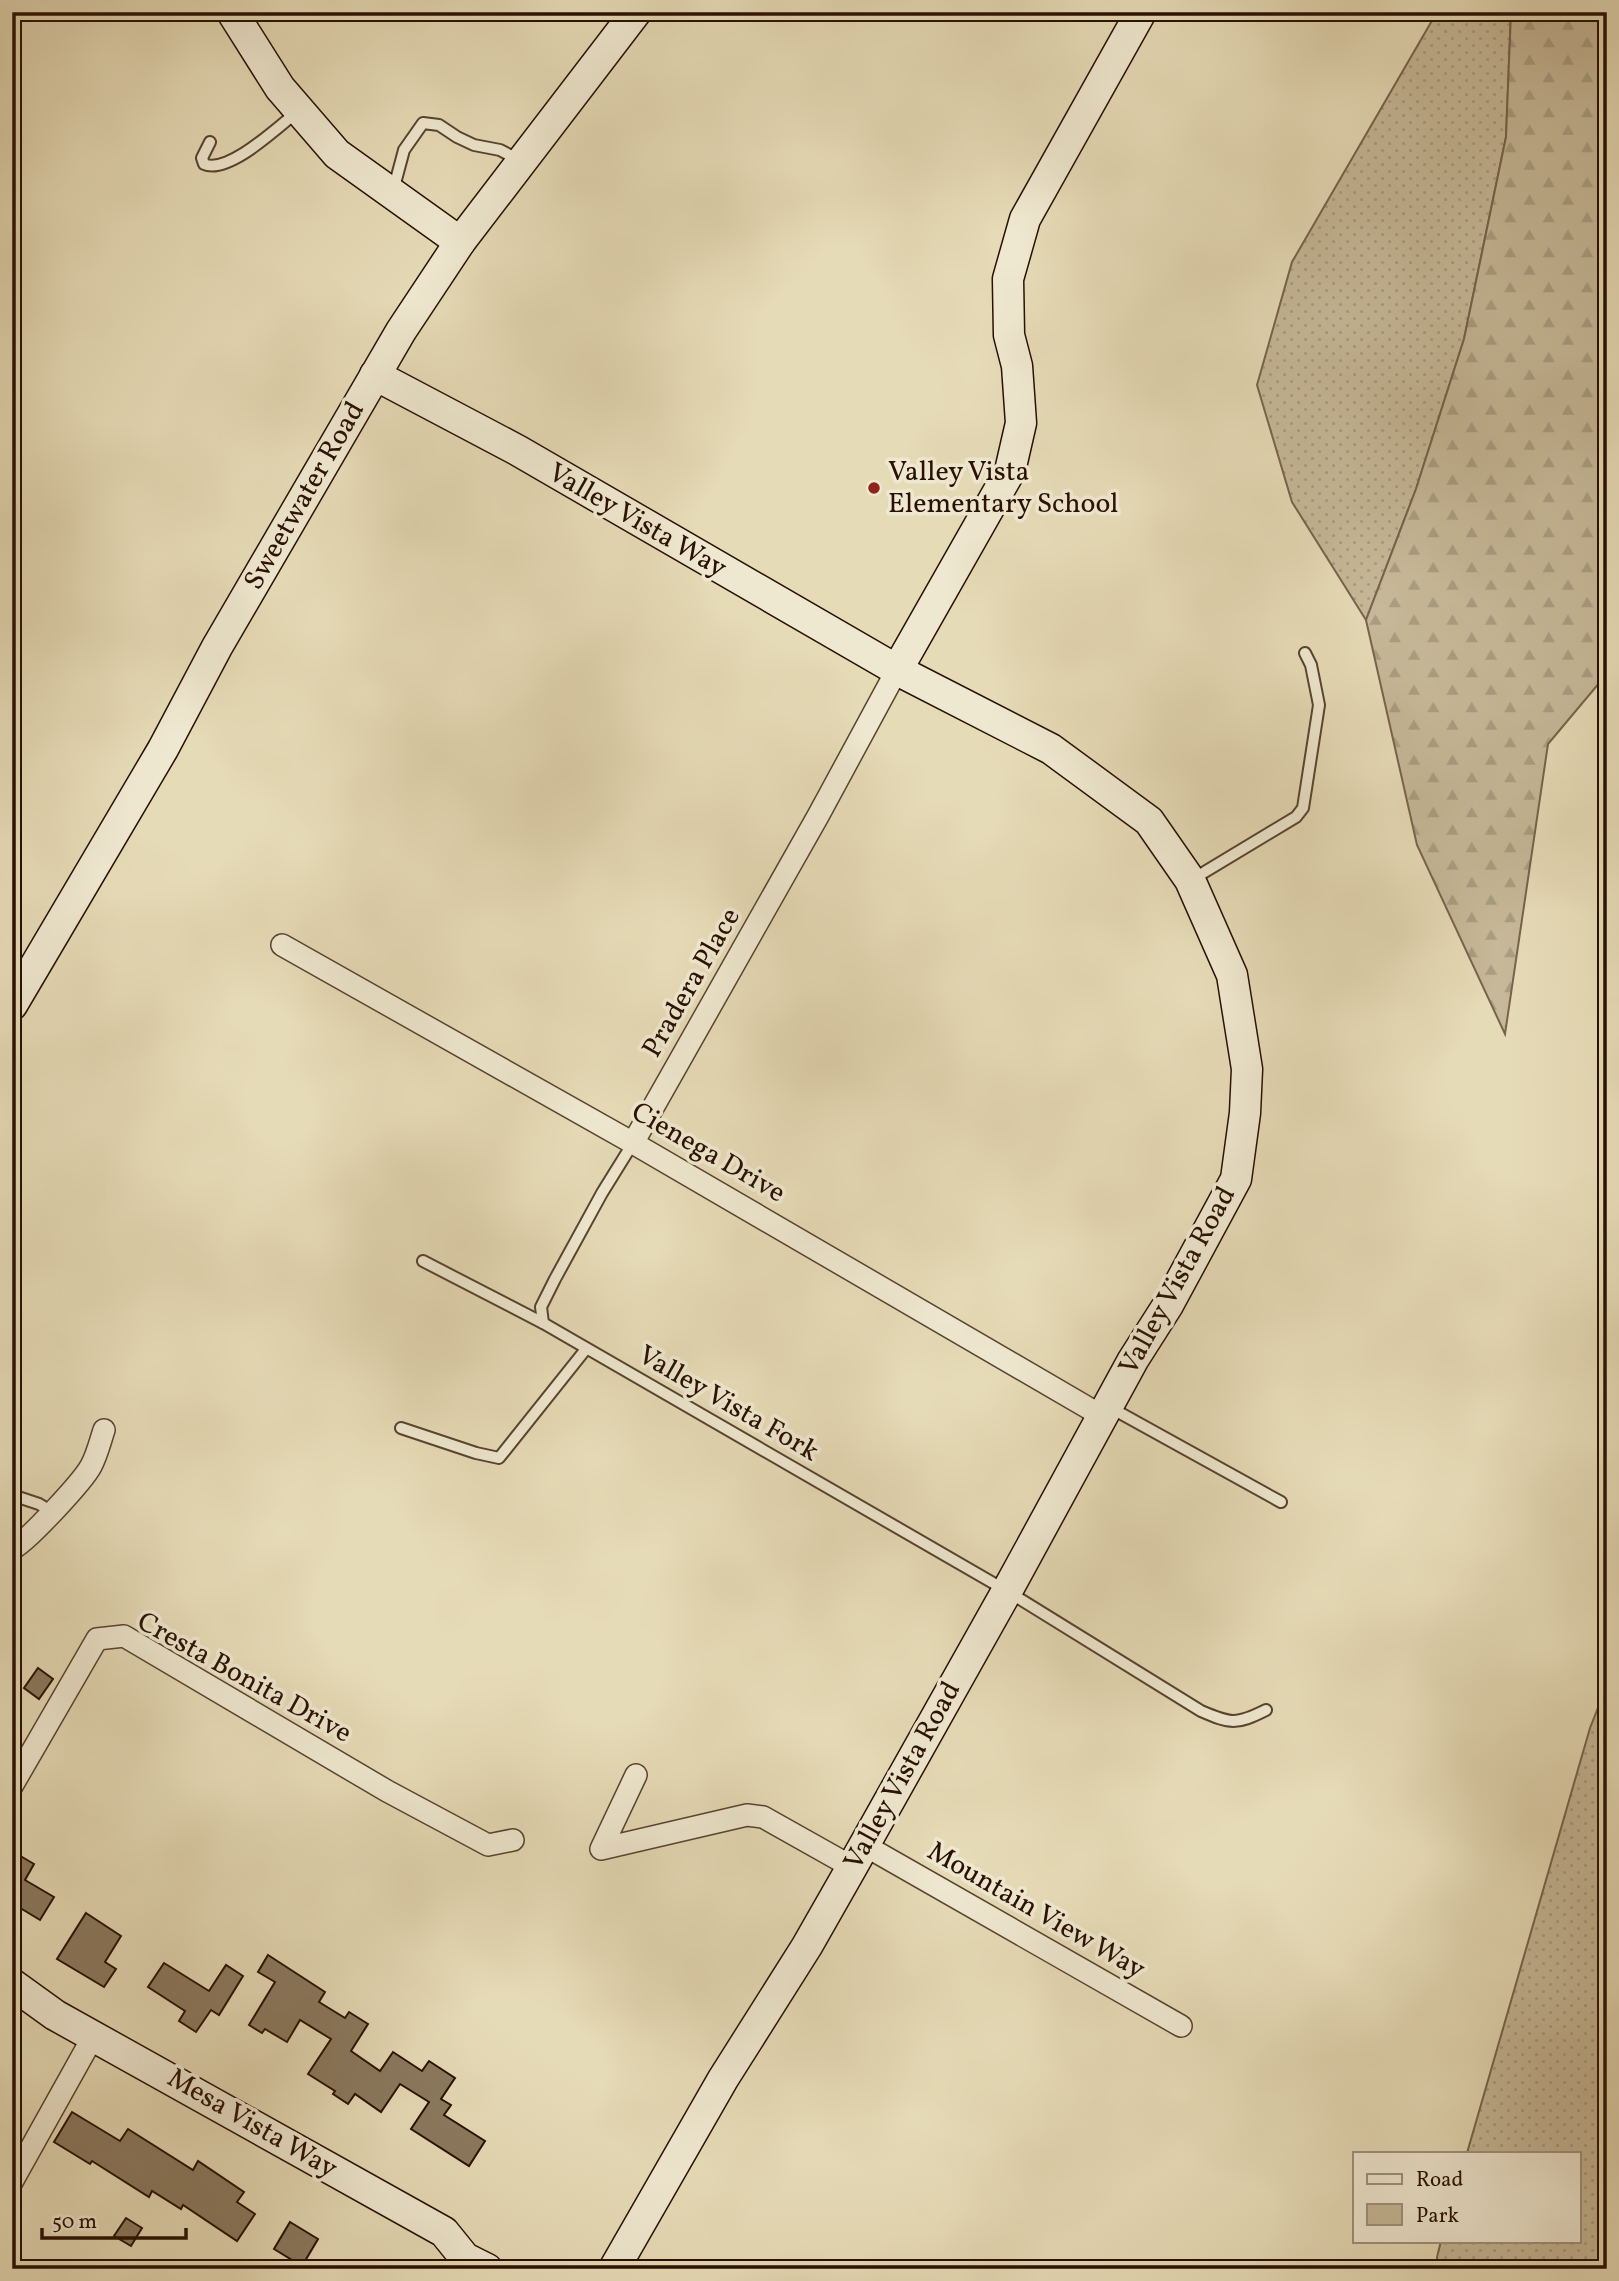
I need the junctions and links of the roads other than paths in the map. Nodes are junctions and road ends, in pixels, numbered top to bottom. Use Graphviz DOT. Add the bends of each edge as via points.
graph roads {
  1 [pos="232,12"];
  2 [pos="636,12"];
  3 [pos="1135,16"];
  4 [pos="299,110"];
  5 [pos="210,142"];
  6 [pos="522,162"];
  7 [pos="392,194"];
  8 [pos="460,242"];
  9 [pos="375,375"];
  10 [pos="1305,653"];
  11 [pos="897,670"];
  12 [pos="1191,880"];
  13 [pos="282,945"];
  14 [pos="12,1005"];
  15 [pos="633,1143"];
  16 [pos="423,1261"];
  17 [pos="542,1323"];
  18 [pos="586,1349"];
  19 [pos="1105,1411"];
  20 [pos="401,1427"];
  21 [pos="104,1430"];
  22 [pos="12,1494"];
  23 [pos="1281,1502"];
  24 [pos="52,1512"];
  25 [pos="12,1549"];
  26 [pos="1007,1591"];
  27 [pos="1266,1710"];
  28 [pos="636,1775"];
  29 [pos="12,1786"];
  30 [pos="513,1840"];
  31 [pos="858,1856"];
  32 [pos="12,1983"];
  33 [pos="1181,2026"];
  34 [pos="93,2035"];
  35 [pos="12,2182"];
  36 [pos="470,2265"];
  37 [pos="614,2269"];
  1 -- 4 [label="street"];
  2 -- 6 [label="street, Sweetwater Road"];
  3 -- 11 [label="street" via="1025,219 1008,279 1009,335 1017,366 1021,423 1010,471"];
  4 -- 5 [label="lane" via="223,165 204,164 202,158"];
  4 -- 7 [label="street" via="337,154"];
  6 -- 7 [label="lane" via="500,150 474,145 439,125 423,123 404,150"];
  6 -- 8 [label="street, Sweetwater Road"];
  7 -- 8 [label="street"];
  8 -- 9 [label="street, Sweetwater Road"];
  9 -- 11 [label="street, Valley Vista Way" via="517,450"];
  9 -- 14 [label="street, Sweetwater Road"];
  10 -- 12 [label="lane" via="1319,705 1303,808 1296,817"];
  11 -- 12 [label="street, Valley Vista Road" via="1051,749 1149,821"];
  11 -- 15 [label="street, Pradera Place"];
  12 -- 19 [label="street, Valley Vista Road" via="1232,975 1247,1069 1236,1179"];
  13 -- 15 [label="street, Cienega Drive"];
  15 -- 17 [label="lane, Pradera Place" via="555,1279 541,1307"];
  15 -- 19 [label="street, Cienega Drive"];
  16 -- 17 [label="lane, Valley Vista Fork"];
  17 -- 18 [label="lane, Valley Vista Fork"];
  18 -- 20 [label="lane" via="499,1458"];
  18 -- 26 [label="lane, Valley Vista Fork"];
  19 -- 23 [label="lane"];
  19 -- 26 [label="street, Valley Vista Road"];
  21 -- 24 [label="street" via="91,1468"];
  22 -- 24 [label="lane"];
  24 -- 25 [label="street"];
  26 -- 27 [label="lane, Valley Vista Fork" via="1201,1711 1226,1722 1241,1722"];
  26 -- 31 [label="street, Valley Vista Road"];
  28 -- 31 [label="street" via="601,1849 747,1815 763,1817"];
  29 -- 30 [label="street, Cresta Bonita Drive" via="97,1639 124,1636 488,1845"];
  31 -- 33 [label="street, Mountain View Way"];
  31 -- 37 [label="street, Valley Vista Road"];
  32 -- 34 [label="street, Mesa Vista Way" via="55,2015"];
  34 -- 35 [label="street"];
  34 -- 36 [label="street, Mesa Vista Way" via="444,2232"];
}
